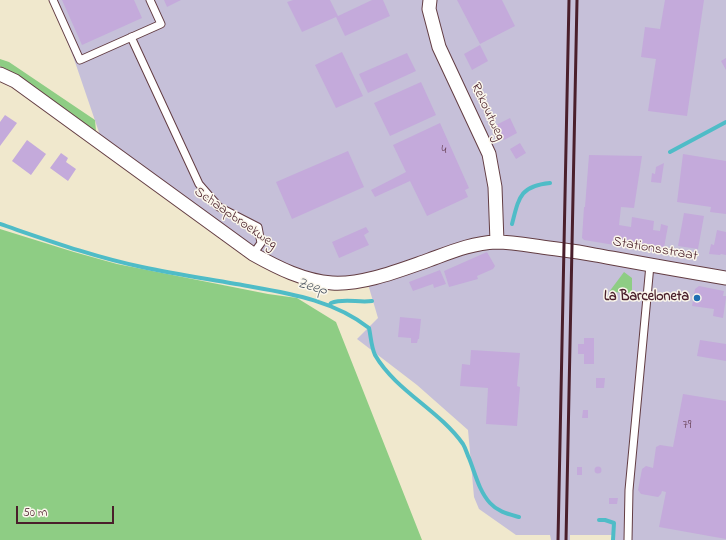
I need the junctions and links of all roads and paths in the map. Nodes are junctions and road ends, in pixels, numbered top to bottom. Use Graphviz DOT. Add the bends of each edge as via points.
graph roads {
  1 [pos="53,0"];
  2 [pos="150,0"];
  3 [pos="430,0"];
  4 [pos="132,37"];
  5 [pos="0,74"];
  6 [pos="497,242"];
  7 [pos="578,252"];
  8 [pos="253,254"];
  9 [pos="650,265"];
  10 [pos="726,278"];
  11 [pos="628,540"];
  1 -- 4 [label="lane" via="80,60"];
  2 -- 4 [label="lane" via="161,24"];
  3 -- 6 [label="street, Rekoutweg" via="439,47 489,154 495,186"];
  4 -- 8 [label="lane" via="199,184 219,206 258,227 261,243"];
  5 -- 8 [label="street, Schaapbroekweg" via="15,81"];
  6 -- 7 [label="street, Schaapbroekweg"];
  6 -- 8 [label="street, Schaapbroekweg" via="469,246 402,269 342,283 322,281 289,272"];
  7 -- 9 [label="street, Stationsstraat"];
  9 -- 10 [label="street, Stationsstraat"];
  9 -- 11 [label="lane" via="629,490"];
}
